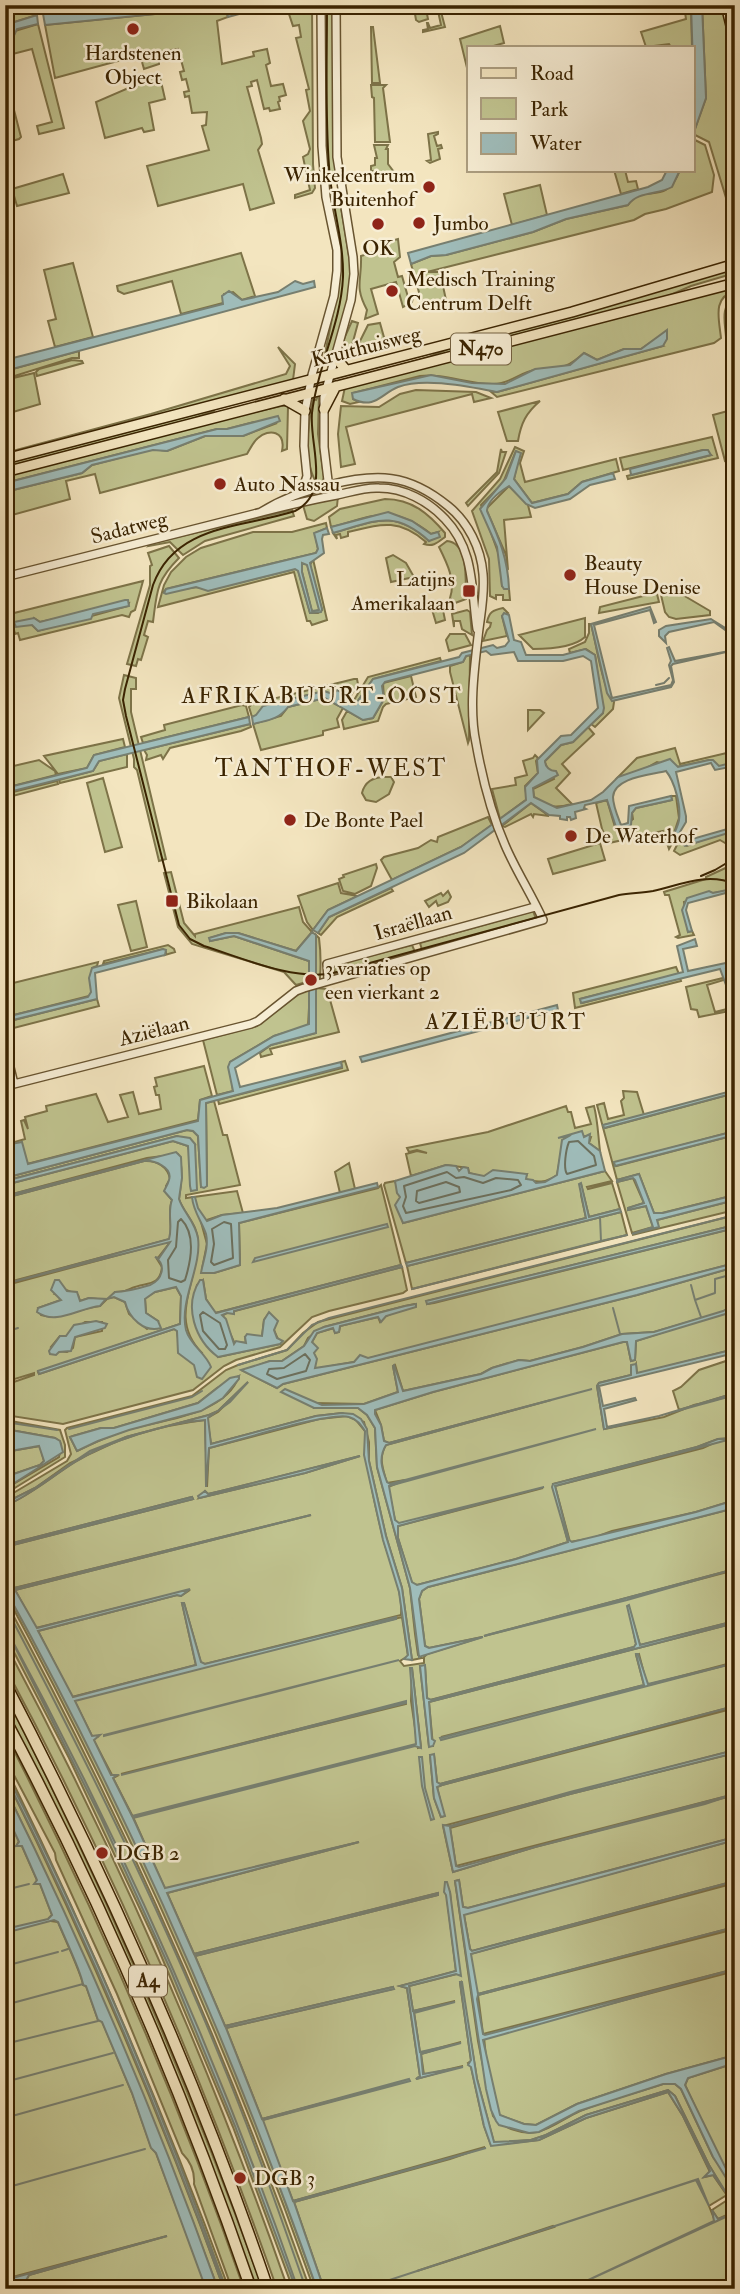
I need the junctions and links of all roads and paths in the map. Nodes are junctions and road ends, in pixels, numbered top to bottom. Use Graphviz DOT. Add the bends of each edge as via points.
graph roads {
  1 [pos="321,5"];
  2 [pos="336,5"];
  3 [pos="726,5"];
  4 [pos="735,42"];
  5 [pos="735,264"];
  6 [pos="735,283"];
  7 [pos="335,356"];
  8 [pos="346,370"];
  9 [pos="329,374"];
  10 [pos="311,379"];
  11 [pos="336,386"];
  12 [pos="325,389"];
  13 [pos="308,393"];
  14 [pos="284,399"];
  15 [pos="324,409"];
  16 [pos="305,411"];
  17 [pos="5,459"];
  18 [pos="5,472"];
  19 [pos="327,474"];
  20 [pos="307,476"];
  21 [pos="343,481"];
  22 [pos="329,485"];
  23 [pos="315,488"];
  24 [pos="302,491"];
  25 [pos="328,496"];
  26 [pos="261,512"];
  27 [pos="5,577"];
  28 [pos="478,634"];
  29 [pos="535,906"];
  30 [pos="328,980"];
  31 [pos="5,1047"];
  32 [pos="5,1684"];
  33 [pos="5,1719"];
  34 [pos="251,2289"];
  35 [pos="268,2289"];
  1 -- 10 [label="street" via="322,146 337,271"];
  2 -- 7 [label="street" via="337,157 354,274"];
  3 -- 4 [label="main road"];
  5 -- 8 [label="main road, Kruithuisweg / N470"];
  6 -- 11 [label="main road, Kruithuisweg / N470"];
  7 -- 8 [label="main road"];
  7 -- 9 [label="street"];
  8 -- 9 [label="main road, Kruithuisweg / N470"];
  9 -- 10 [label="main road, Kruithuisweg / N470"];
  9 -- 12 [label="street"];
  10 -- 13 [label="street"];
  10 -- 17 [label="main road, Kruithuisweg / N470"];
  11 -- 12 [label="main road, Kruithuisweg / N470"];
  11 -- 15 [label="main road"];
  12 -- 13 [label="main road, Kruithuisweg / N470"];
  12 -- 15 [label="street"];
  13 -- 14 [label="main road, Kruithuisweg / N470"];
  13 -- 16 [label="street"];
  14 -- 16 [label="main road"];
  14 -- 18 [label="main road, Kruithuisweg / N470"];
  15 -- 19 [label="street"];
  16 -- 20 [label="street"];
  19 -- 21 [label="street"];
  19 -- 22 [label="street"];
  20 -- 23 [label="street"];
  20 -- 24 [label="street"];
  21 -- 22 [label="street, Sadatweg"];
  21 -- 28 [label="street, Sadatweg" via="379,476 402,480 436,497 461,519 478,550 483,572"];
  22 -- 23 [label="street, Sadatweg"];
  22 -- 25 [label="street"];
  23 -- 24 [label="street, Sadatweg"];
  23 -- 25 [label="street"];
  24 -- 26 [label="street, Sadatweg"];
  25 -- 26 [label="street, Sadatweg"];
  25 -- 28 [label="street, Sadatweg" via="360,489 393,489 418,498 443,517 467,552"];
  26 -- 27 [label="street, Sadatweg"];
  28 -- 29 [label="street" via="475,741 497,825"];
  29 -- 30 [label="street, Israëllaan" via="327,964"];
  29 -- 30 [label="street, Israëllaan" via="543,920"];
  30 -- 31 [label="street, Aziëlaan" via="296,991 258,1021 14,1084"];
  32 -- 35 [label="highway, A4" via="139,1959 212,2135"];
  33 -- 34 [label="highway, A4" via="133,1987 197,2141"];
}
